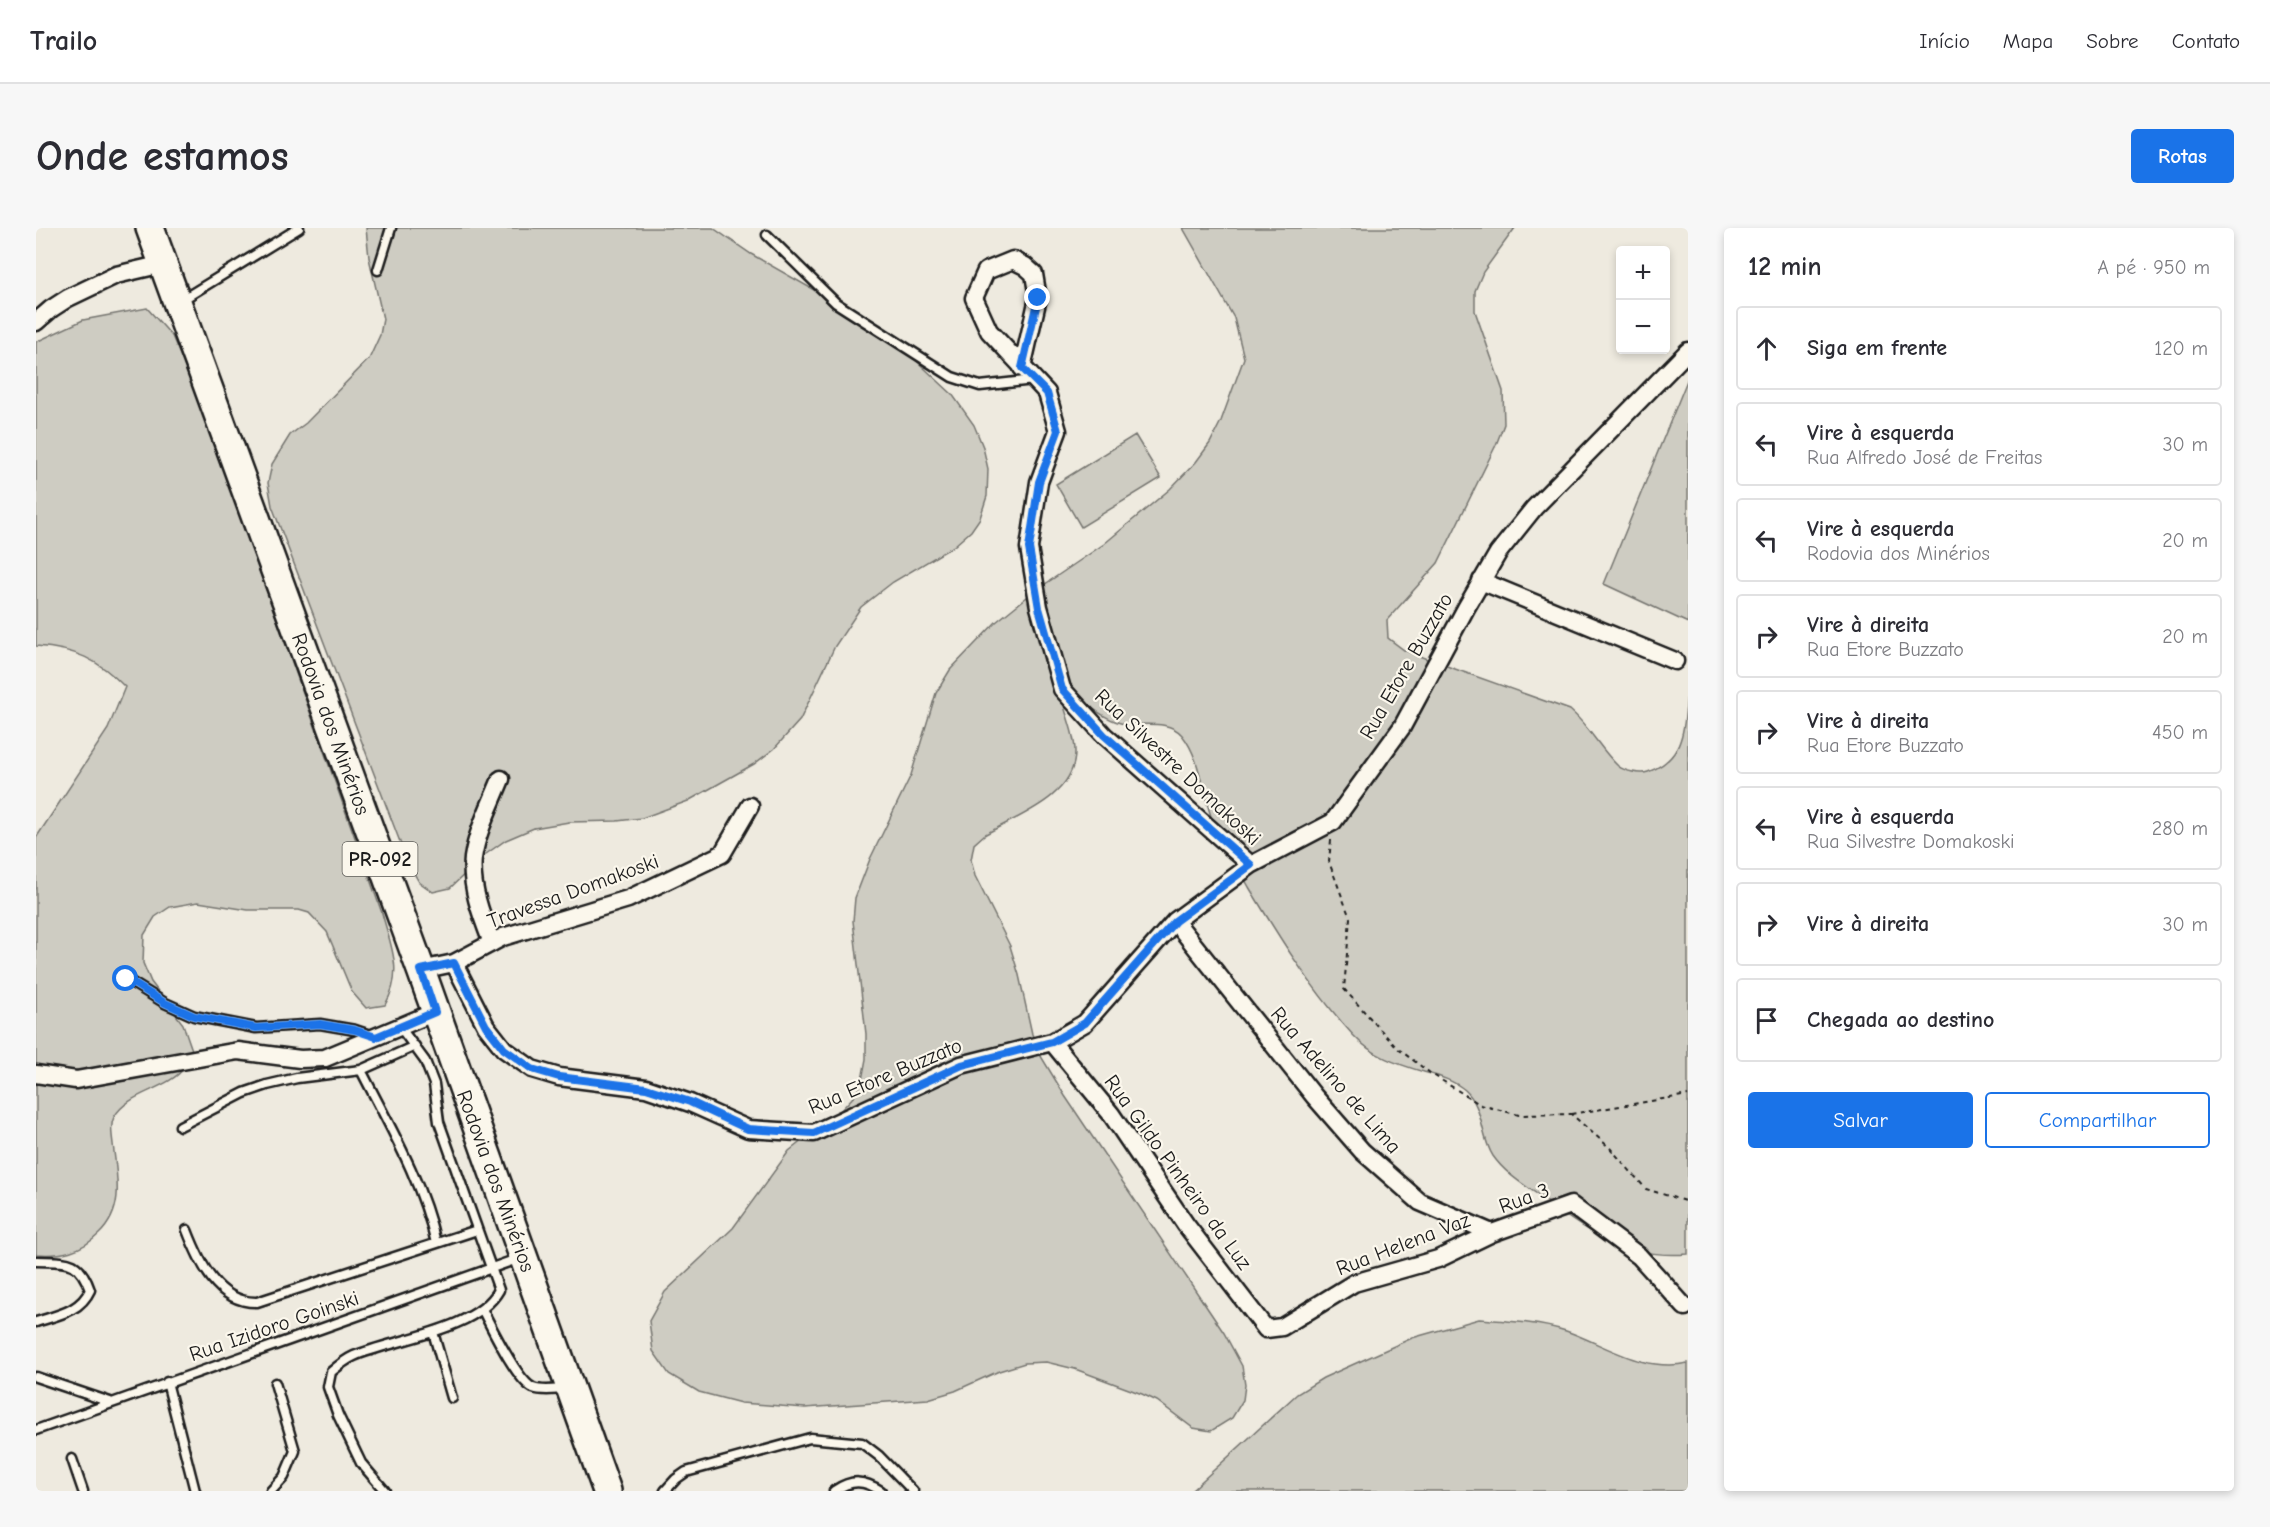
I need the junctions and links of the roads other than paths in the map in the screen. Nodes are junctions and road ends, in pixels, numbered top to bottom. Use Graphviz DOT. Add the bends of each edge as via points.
graph roads {
  1 [pos="150,228"];
  2 [pos="299,228"];
  3 [pos="391,228"];
  4 [pos="767,235"];
  5 [pos="163,264"];
  6 [pos="378,270"];
  7 [pos="177,303"];
  8 [pos="36,322"];
  9 [pos="1688,351"];
  10 [pos="1022,368"];
  11 [pos="1034,380"];
  12 [pos="1481,580"];
  13 [pos="1675,661"];
  14 [pos="501,779"];
  15 [pos="750,806"];
  16 [pos="1251,865"];
  17 [pos="1175,921"];
  18 [pos="492,943"];
  19 [pos="454,963"];
  20 [pos="421,970"];
  21 [pos="126,979"];
  22 [pos="435,1012"];
  23 [pos="399,1026"];
  24 [pos="376,1037"];
  25 [pos="1052,1042"];
  26 [pos="416,1046"];
  27 [pos="362,1070"];
  28 [pos="36,1074"];
  29 [pos="180,1126"];
  30 [pos="187,1230"];
  31 [pos="477,1230"];
  32 [pos="1492,1233"];
  33 [pos="436,1243"];
  34 [pos="523,1257"];
  35 [pos="36,1261"];
  36 [pos="492,1269"];
  37 [pos="1685,1307"];
  38 [pos="482,1309"];
  39 [pos="36,1322"];
  40 [pos="1266,1329"];
  41 [pos="433,1332"];
  42 [pos="36,1377"];
  43 [pos="167,1382"];
  44 [pos="275,1383"];
  45 [pos="570,1389"];
  46 [pos="452,1398"];
  47 [pos="111,1402"];
  48 [pos="36,1430"];
  49 [pos="72,1459"];
  50 [pos="83,1491"];
  51 [pos="195,1491"];
  52 [pos="271,1491"];
  53 [pos="385,1491"];
  54 [pos="607,1491"];
  55 [pos="665,1491"];
  56 [pos="834,1491"];
  57 [pos="881,1491"];
  58 [pos="913,1491"];
  1 -- 5 [label="main road, Rodovia dos Minérios / PR-092"];
  2 -- 7 [label="lane"];
  3 -- 6 [label="lane"];
  4 -- 11 [label="lane" via="836,303 952,377 980,386"];
  5 -- 7 [label="main road, Rodovia dos Minérios / PR-092"];
  5 -- 8 [label="street" via="116,275 68,298"];
  7 -- 20 [label="main road, Rodovia dos Minérios / PR-092"];
  9 -- 12 [label="street, Rua Etore Buzzato" via="1534,508"];
  10 -- 10 [label="street, Rua Silvestre Domakoski" via="1038,298 1034,274 1013,260 986,270 974,298 989,331"];
  10 -- 11 [label="street, Rua Silvestre Domakoski"];
  11 -- 16 [label="street, Rua Silvestre Domakoski" via="1047,393 1058,431 1039,482 1029,548 1039,608 1062,689 1104,735"];
  12 -- 13 [label="street"];
  12 -- 16 [label="street, Rua Etore Buzzato" via="1402,727 1333,822"];
  14 -- 18 [label="street" via="473,858 479,906"];
  15 -- 18 [label="street, Travessa Domakoski" via="722,854 628,899"];
  16 -- 17 [label="street, Rua Etore Buzzato"];
  17 -- 25 [label="street, Rua Etore Buzzato" via="1085,1023"];
  17 -- 32 [label="street, Rua Adelino de Lima" via="1314,1096 1362,1150 1420,1202"];
  18 -- 19 [label="street, Travessa Domakoski"];
  19 -- 20 [label="street"];
  19 -- 25 [label="street, Rua Etore Buzzato" via="486,1026 504,1049 532,1069 559,1077 646,1088 690,1102 748,1129 814,1133 962,1065"];
  20 -- 22 [label="main road, Rodovia dos Minérios / PR-092"];
  21 -- 24 [label="lane" via="194,1016 256,1028 320,1024"];
  22 -- 23 [label="street"];
  22 -- 34 [label="main road, Rodovia dos Minérios / PR-092"];
  23 -- 24 [label="street"];
  23 -- 26 [label="lane"];
  24 -- 28 [label="street" via="325,1058 300,1059 238,1050 76,1080"];
  25 -- 40 [label="street, Rua Gildo Pinheiro da Luz" via="1111,1114 1186,1225"];
  26 -- 27 [label="lane"];
  26 -- 31 [label="lane" via="434,1084 439,1122"];
  27 -- 29 [label="lane" via="267,1084"];
  27 -- 33 [label="lane" via="417,1180"];
  30 -- 33 [label="lane" via="198,1259 216,1284 245,1302 256,1302"];
  31 -- 33 [label="lane"];
  31 -- 36 [label="lane"];
  32 -- 37 [label="street, Rua 3" via="1571,1205 1640,1256"];
  32 -- 40 [label="street, Rua Helena Vaz" via="1438,1259 1354,1283 1282,1327"];
  34 -- 36 [label="lane, Rua Izidoro Goinski"];
  34 -- 45 [label="main road, Rodovia dos Minérios / PR-092"];
  35 -- 39 [label="lane" via="71,1263 85,1275 90,1290 75,1309"];
  36 -- 38 [label="lane" via="499,1290"];
  36 -- 43 [label="lane, Rua Izidoro Goinski"];
  38 -- 41 [label="lane"];
  38 -- 45 [label="lane" via="520,1378 543,1390"];
  41 -- 46 [label="lane"];
  41 -- 53 [label="lane" via="353,1356 331,1372 328,1387 338,1414 361,1462"];
  42 -- 47 [label="lane"];
  43 -- 47 [label="lane, Rua Izidoro Goinski"];
  43 -- 51 [label="lane"];
  44 -- 52 [label="lane" via="295,1451 284,1477"];
  45 -- 54 [label="main road, Rodovia dos Minérios / PR-092"];
  47 -- 48 [label="lane, Rua Izidoro Goinski"];
  49 -- 50 [label="lane"];
  55 -- 58 [label="lane" via="686,1472 810,1438 862,1443"];
  56 -- 57 [label="lane" via="843,1485 867,1482"];
}
